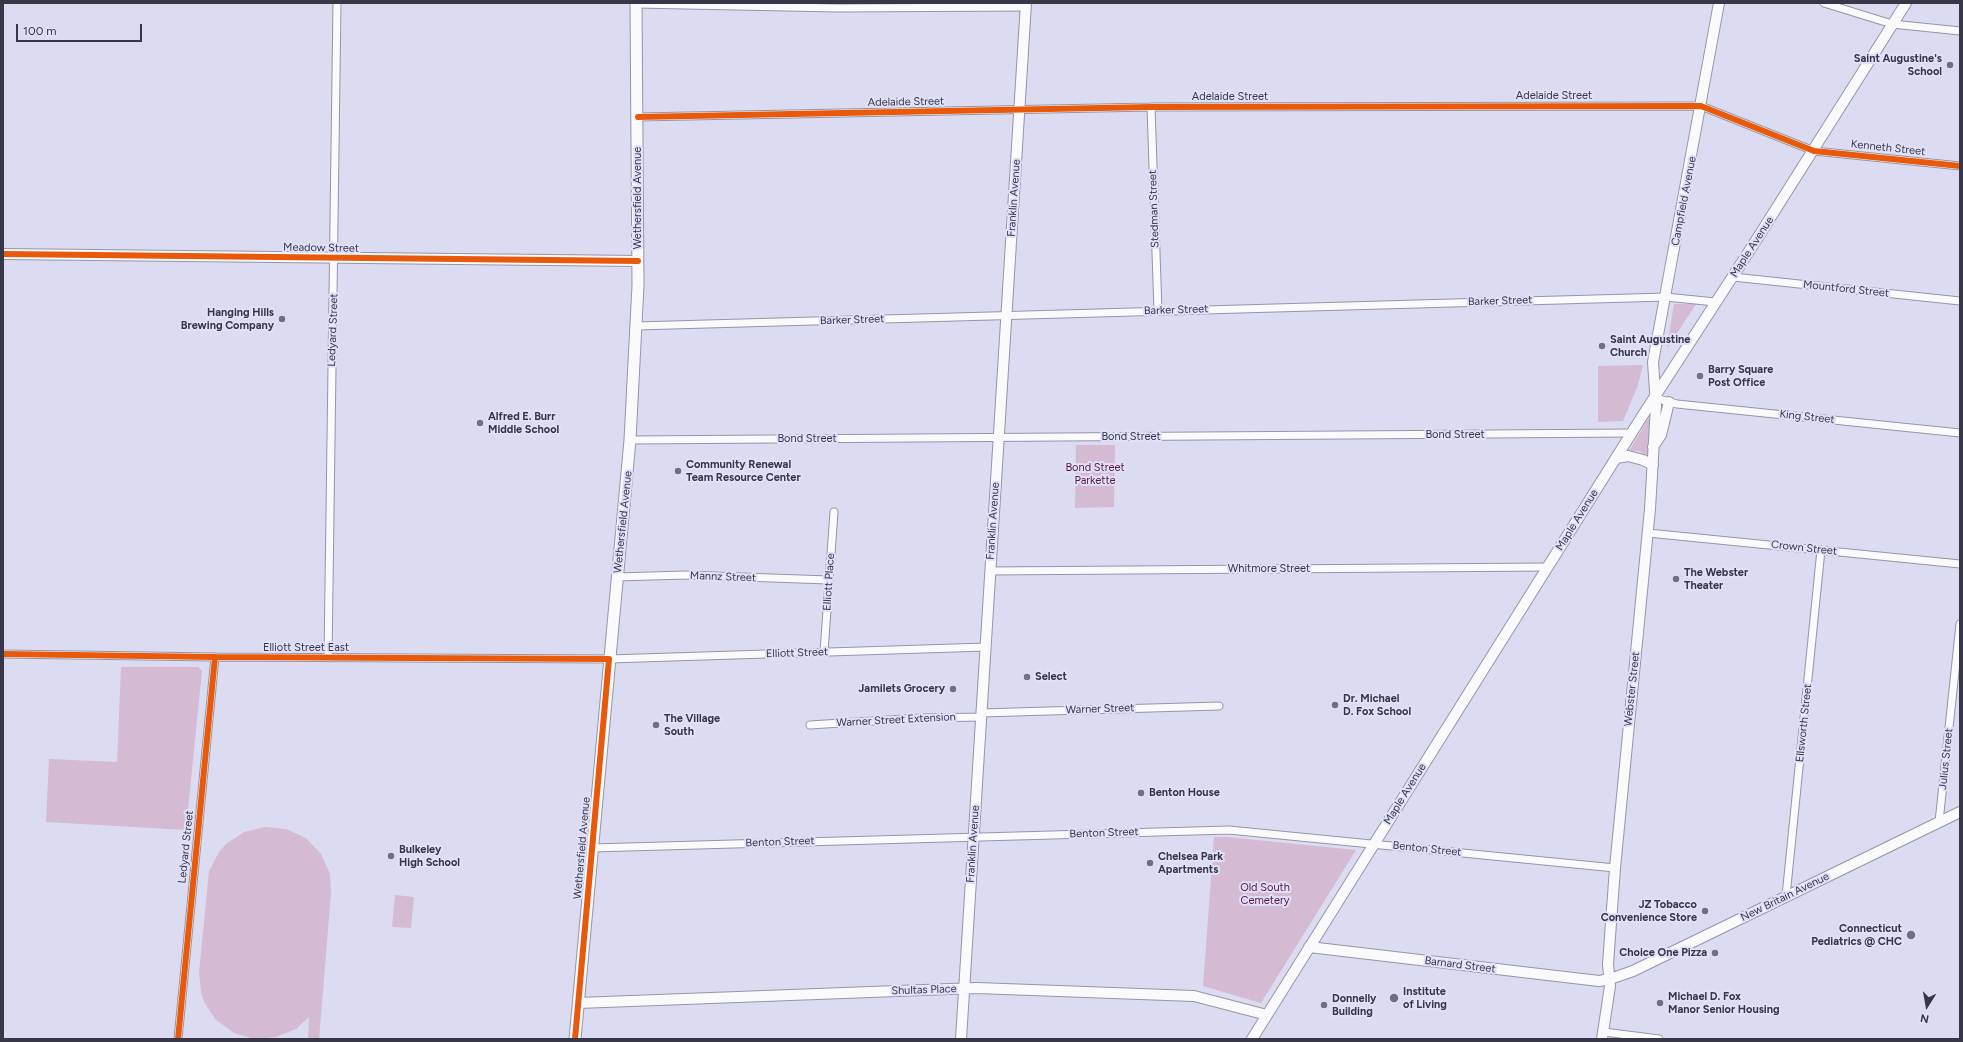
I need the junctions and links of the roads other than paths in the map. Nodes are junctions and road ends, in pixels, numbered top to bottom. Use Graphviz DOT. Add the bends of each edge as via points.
graph roads {
  1 [pos="337,3"];
  2 [pos="1719,3"];
  3 [pos="1824,3"];
  4 [pos="1906,3"];
  5 [pos="636,4"];
  6 [pos="1026,5"];
  7 [pos="1892,24"];
  8 [pos="1960,31"];
  9 [pos="1701,106"];
  10 [pos="1151,107"];
  11 [pos="1019,110"];
  12 [pos="638,117"];
  13 [pos="1814,151"];
  14 [pos="1960,166"];
  15 [pos="3,254"];
  16 [pos="335,258"];
  17 [pos="638,261"];
  18 [pos="1733,278"];
  19 [pos="1666,297"];
  20 [pos="1960,301"];
  21 [pos="1715,302"];
  22 [pos="1158,311"];
  23 [pos="1006,315"];
  24 [pos="636,326"];
  25 [pos="1655,398"];
  26 [pos="1669,402"];
  27 [pos="1631,433"];
  28 [pos="1960,433"];
  29 [pos="999,438"];
  30 [pos="630,440"];
  31 [pos="1653,447"];
  32 [pos="1616,458"];
  33 [pos="1653,465"];
  34 [pos="834,512"];
  35 [pos="1648,533"];
  36 [pos="1822,550"];
  37 [pos="1960,564"];
  38 [pos="1547,568"];
  39 [pos="990,571"];
  40 [pos="617,576"];
  41 [pos="829,580"];
  42 [pos="1960,624"];
  43 [pos="986,647"];
  44 [pos="824,652"];
  45 [pos="3,654"];
  46 [pos="215,657"];
  47 [pos="328,658"];
  48 [pos="609,659"];
  49 [pos="1219,706"];
  50 [pos="981,715"];
  51 [pos="810,725"];
  52 [pos="1960,812"];
  53 [pos="1939,822"];
  54 [pos="974,837"];
  55 [pos="1374,844"];
  56 [pos="592,848"];
  57 [pos="1615,868"];
  58 [pos="1786,896"];
  59 [pos="1309,947"];
  60 [pos="1610,979"];
  61 [pos="964,988"];
  62 [pos="578,1003"];
  63 [pos="1267,1015"];
  64 [pos="1603,1035"];
  65 [pos="178,1039"];
  66 [pos="575,1039"];
  67 [pos="961,1039"];
  68 [pos="1252,1039"];
  69 [pos="1659,1039"];
  1 -- 16 [label="street, Ledyard Street"];
  2 -- 9 [label="main road, Campfield Avenue"];
  3 -- 7 [label="street"];
  4 -- 7 [label="main road, Maple Avenue"];
  5 -- 6 [label="street" via="837,8"];
  5 -- 12 [label="main road, Wethersfield Avenue"];
  6 -- 11 [label="main road, Franklin Avenue"];
  7 -- 8 [label="street"];
  7 -- 13 [label="main road, Maple Avenue"];
  9 -- 10 [label="street, Adelaide Street"];
  9 -- 13 [label="street, Adelaide Street"];
  9 -- 19 [label="main road, Campfield Avenue"];
  10 -- 11 [label="street, Adelaide Street"];
  10 -- 22 [label="street, Stedman Street"];
  11 -- 12 [label="street, Adelaide Street"];
  11 -- 23 [label="main road, Franklin Avenue"];
  12 -- 17 [label="main road, Wethersfield Avenue"];
  13 -- 14 [label="street, Kenneth Street"];
  13 -- 18 [label="main road, Maple Avenue"];
  15 -- 16 [label="main road, Meadow Street"];
  16 -- 17 [label="main road, Meadow Street"];
  16 -- 47 [label="street, Ledyard Street"];
  17 -- 24 [label="main road, Wethersfield Avenue"];
  18 -- 20 [label="street, Mountford Street"];
  18 -- 21 [label="main road, Maple Avenue"];
  19 -- 21 [label="street, Barker Street"];
  19 -- 22 [label="street, Barker Street"];
  19 -- 25 [label="main road, Campfield Avenue" via="1653,362"];
  21 -- 25 [label="main road, Maple Avenue"];
  22 -- 23 [label="street, Barker Street"];
  23 -- 24 [label="street, Barker Street"];
  23 -- 29 [label="main road, Franklin Avenue"];
  24 -- 30 [label="main road, Wethersfield Avenue"];
  25 -- 26 [label="street, King Street"];
  25 -- 27 [label="main road, Maple Avenue"];
  25 -- 31 [label="main road, Webster Street"];
  26 -- 28 [label="street, King Street"];
  26 -- 31 [label="main road" via="1661,434"];
  27 -- 29 [label="street, Bond Street"];
  27 -- 32 [label="main road, Maple Avenue"];
  29 -- 30 [label="street, Bond Street"];
  29 -- 39 [label="main road, Franklin Avenue"];
  30 -- 40 [label="main road, Wethersfield Avenue"];
  31 -- 33 [label="main road, Webster Street"];
  32 -- 33 [label="main road" via="1628,456"];
  32 -- 38 [label="main road, Maple Avenue"];
  33 -- 35 [label="main road, Webster Street"];
  34 -- 41 [label="street, Elliott Place"];
  35 -- 36 [label="street, Crown Street"];
  35 -- 57 [label="main road, Webster Street"];
  36 -- 37 [label="street, Crown Street"];
  36 -- 58 [label="street, Ellsworth Street"];
  38 -- 39 [label="street, Whitmore Street"];
  38 -- 55 [label="main road, Maple Avenue"];
  39 -- 43 [label="main road, Franklin Avenue"];
  40 -- 41 [label="street, Mannz Street" via="685,575"];
  40 -- 48 [label="main road, Wethersfield Avenue"];
  41 -- 44 [label="street, Elliott Place"];
  42 -- 53 [label="street, Julius Street"];
  43 -- 44 [label="street, Elliott Street"];
  43 -- 50 [label="main road, Franklin Avenue"];
  44 -- 48 [label="street, Elliott Street"];
  45 -- 46 [label="street, Elliott Street East"];
  46 -- 47 [label="street, Elliott Street East"];
  46 -- 65 [label="street, Ledyard Street"];
  47 -- 48 [label="street, Elliott Street East"];
  48 -- 56 [label="main road, Wethersfield Avenue"];
  49 -- 50 [label="street, Warner Street"];
  50 -- 51 [label="street, Warner Street Extension"];
  50 -- 54 [label="main road, Franklin Avenue"];
  52 -- 53 [label="main road, New Britain Avenue"];
  53 -- 58 [label="main road, New Britain Avenue"];
  54 -- 55 [label="street, Benton Street" via="1229,830"];
  54 -- 56 [label="street, Benton Street"];
  54 -- 61 [label="main road, Franklin Avenue"];
  55 -- 57 [label="street, Benton Street"];
  55 -- 59 [label="main road, Maple Avenue"];
  56 -- 62 [label="main road, Wethersfield Avenue"];
  57 -- 60 [label="main road, Webster Street" via="1608,964"];
  58 -- 60 [label="main road, New Britain Avenue" via="1633,971"];
  59 -- 60 [label="main road, Barnard Street" via="1597,981"];
  59 -- 63 [label="main road, Maple Avenue"];
  60 -- 64 [label="main road, Webster Street"];
  61 -- 62 [label="main road, Shultas Place"];
  61 -- 63 [label="main road, Shultas Place" via="1194,996"];
  61 -- 67 [label="main road, Franklin Avenue"];
  62 -- 66 [label="main road, Wethersfield Avenue"];
  63 -- 68 [label="main road, Maple Avenue"];
  64 -- 69 [label="street"];
}
